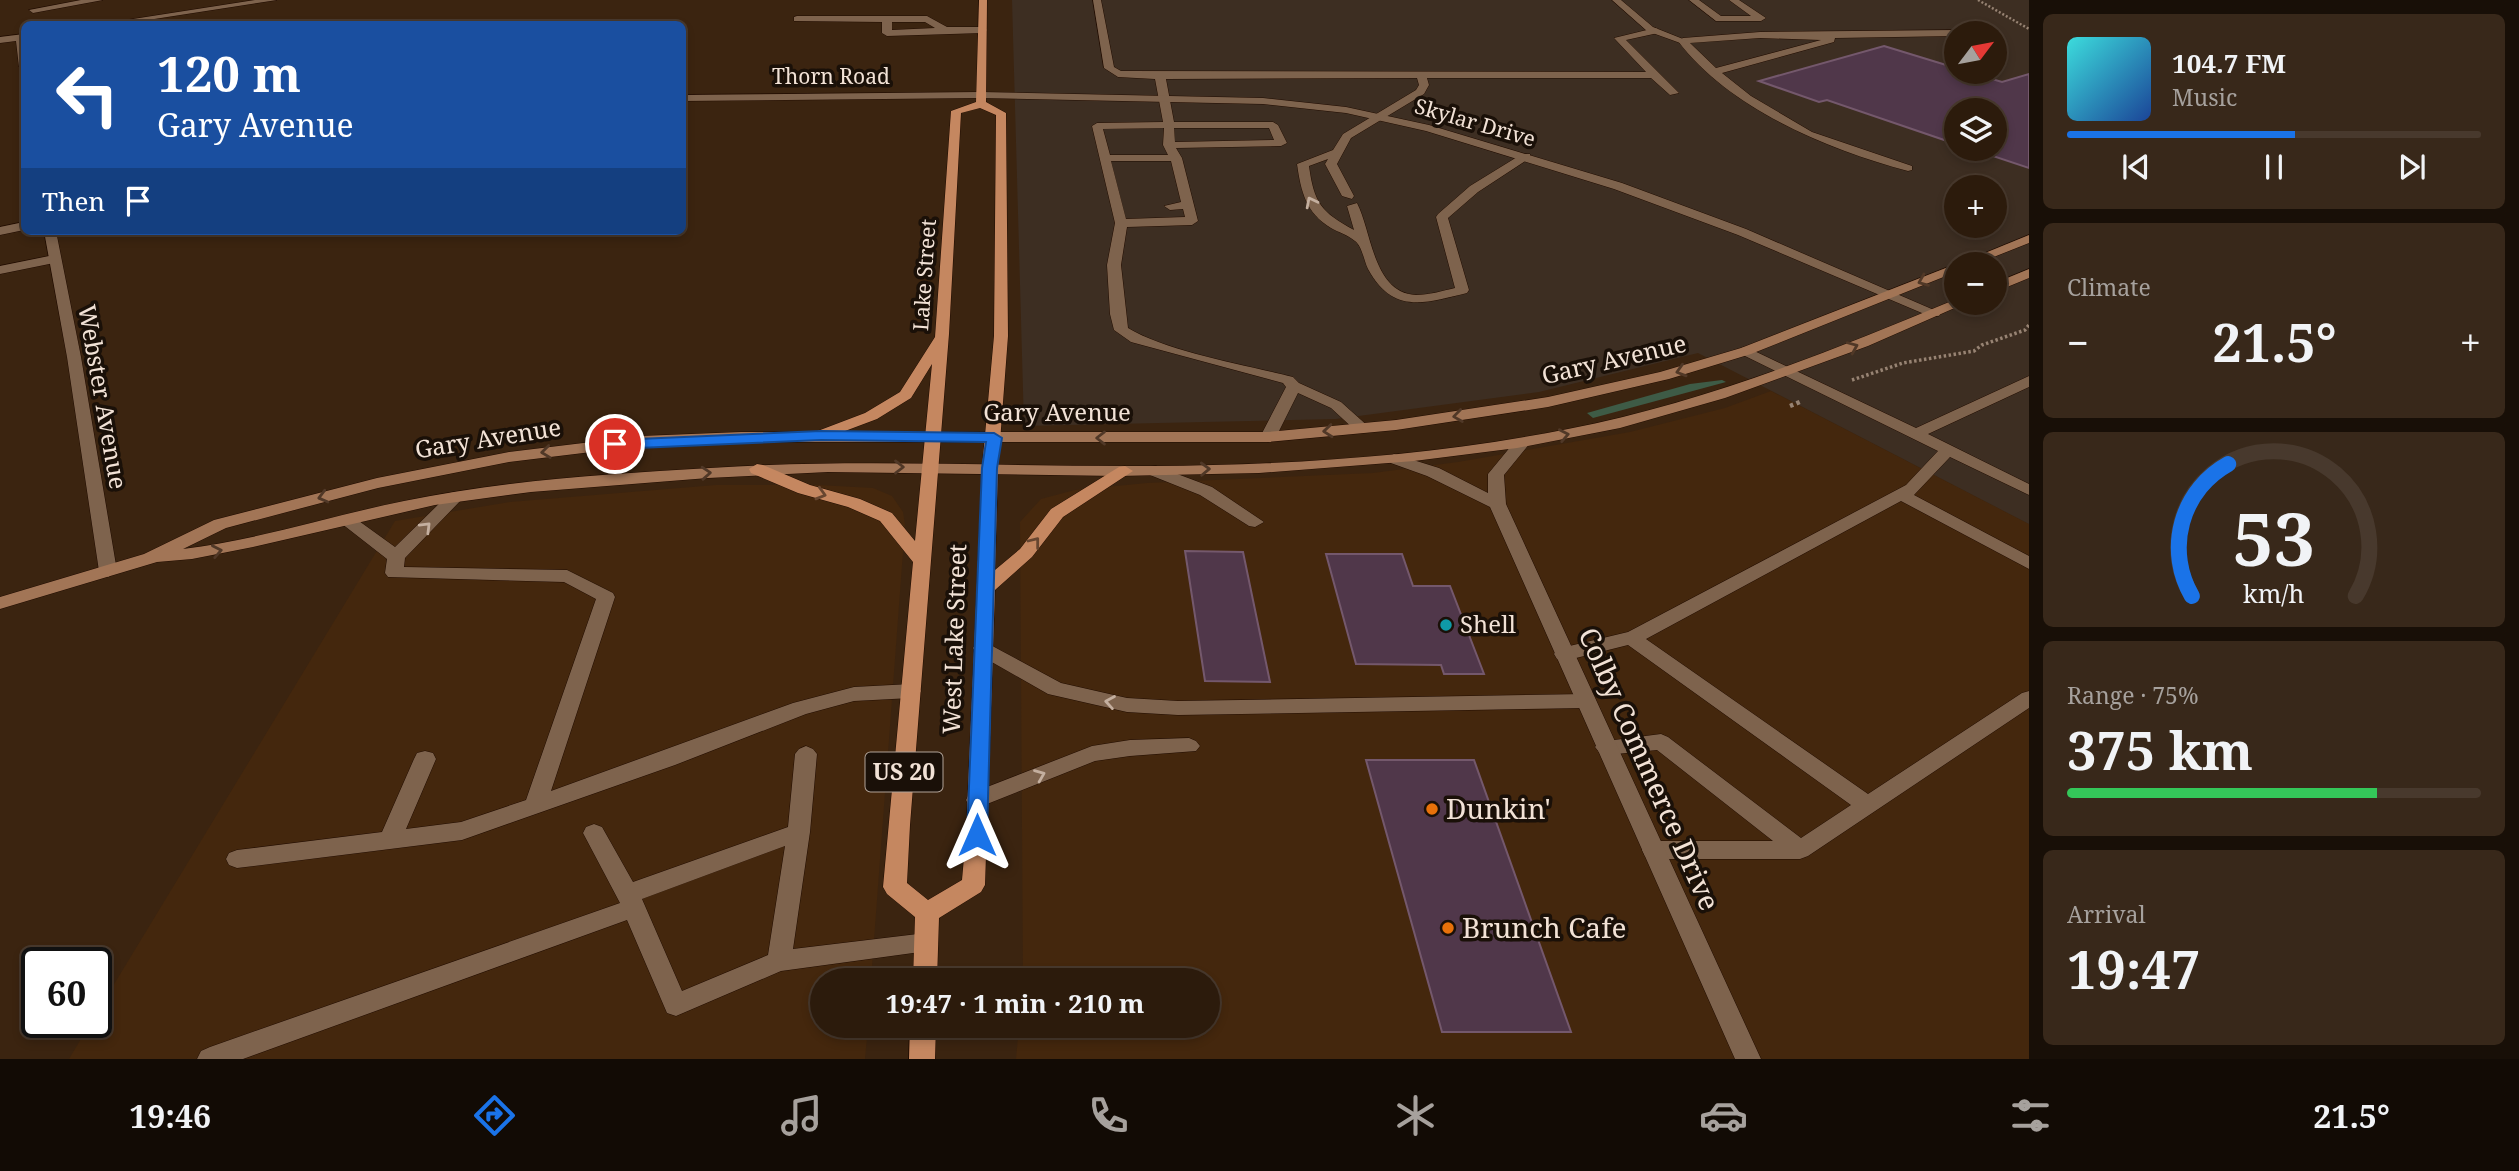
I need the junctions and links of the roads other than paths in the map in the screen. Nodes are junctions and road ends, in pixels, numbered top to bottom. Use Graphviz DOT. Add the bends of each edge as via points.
graph roads {
  1 [pos="99,0"];
  2 [pos="193,0"];
  3 [pos="273,0"];
  4 [pos="983,0"];
  5 [pos="1097,0"];
  6 [pos="1616,0"];
  7 [pos="1693,0"];
  8 [pos="1733,0"];
  9 [pos="33,10"];
  10 [pos="201,10"];
  11 [pos="797,19"];
  12 [pos="126,21"];
  13 [pos="982,30"];
  14 [pos="1654,31"];
  15 [pos="1944,33"];
  16 [pos="1820,36"];
  17 [pos="21,37"];
  18 [pos="0,40"];
  19 [pos="1683,41"];
  20 [pos="1714,71"];
  21 [pos="1422,75"];
  22 [pos="1654,75"];
  23 [pos="1160,76"];
  24 [pos="1674,93"];
  25 [pos="686,97"];
  26 [pos="980,100"];
  27 [pos="1163,101"];
  28 [pos="1377,117"];
  29 [pos="1169,125"];
  30 [pos="1169,145"];
  31 [pos="1338,152"];
  32 [pos="1526,156"];
  33 [pos="1104,158"];
  34 [pos="1176,158"];
  35 [pos="1908,168"];
  36 [pos="1115,186"];
  37 [pos="1184,189"];
  38 [pos="1133,200"];
  39 [pos="1121,223"];
  40 [pos="21,227"];
  41 [pos="0,231"];
  42 [pos="51,235"];
  43 [pos="2029,239"];
  44 [pos="1365,241"];
  45 [pos="1996,252"];
  46 [pos="54,259"];
  47 [pos="0,270"];
  48 [pos="1944,273"];
  49 [pos="2029,273"];
  50 [pos="2007,283"];
  51 [pos="1890,294"];
  52 [pos="1944,309"];
  53 [pos="1934,313"];
  54 [pos="942,334"];
  55 [pos="1746,351"];
  56 [pos="1790,373"];
  57 [pos="2029,381"];
  58 [pos="1294,386"];
  59 [pos="1363,428"];
  60 [pos="1916,434"];
  61 [pos="821,435"];
  62 [pos="932,437"];
  63 [pos="1268,437"];
  64 [pos="994,438"];
  65 [pos="1522,443"];
  66 [pos="1948,450"];
  67 [pos="1394,459"];
  68 [pos="929,467"];
  69 [pos="989,468"];
  70 [pos="757,470"];
  71 [pos="1125,471"];
  72 [pos="1156,471"];
  73 [pos="2029,490"];
  74 [pos="1902,495"];
  75 [pos="456,497"];
  76 [pos="1497,504"];
  77 [pos="346,520"];
  78 [pos="1255,522"];
  79 [pos="396,557"];
  80 [pos="150,558"];
  81 [pos="921,560"];
  82 [pos="2029,563"];
  83 [pos="108,571"];
  84 [pos="985,589"];
  85 [pos="0,603"];
  86 [pos="1631,638"];
  87 [pos="983,648"];
  88 [pos="1564,654"];
  89 [pos="911,691"];
  90 [pos="2029,698"];
  91 [pos="1586,701"];
  92 [pos="1189,746"];
  93 [pos="1606,747"];
  94 [pos="806,754"];
  95 [pos="425,758"];
  96 [pos="977,800"];
  97 [pos="1868,805"];
  98 [pos="535,806"];
  99 [pos="799,832"];
  100 [pos="594,833"];
  101 [pos="390,840"];
  102 [pos="1653,850"];
  103 [pos="1800,850"];
  104 [pos="237,859"];
  105 [pos="631,901"];
  106 [pos="928,914"];
  107 [pos="926,943"];
  108 [pos="779,961"];
  109 [pos="925,968"];
  110 [pos="923,1038"];
  111 [pos="210,1059"];
  112 [pos="922,1059"];
  113 [pos="1748,1059"];
  1 -- 9 [label="street"];
  2 -- 10 [label="street"];
  3 -- 10 [label="street"];
  4 -- 13 [label="main road"];
  5 -- 23 [label="street" via="1109,68 1118,74"];
  6 -- 14 [label="street"];
  7 -- 8 [label="street" via="1719,19 1761,18"];
  10 -- 12 [label="street"];
  11 -- 13 [label="street" via="887,19 887,33"];
  13 -- 26 [label="main road"];
  14 -- 19 [label="street"];
  14 -- 22 [label="street" via="1619,38"];
  15 -- 16 [label="street"];
  16 -- 19 [label="street"];
  16 -- 20 [label="street" via="1831,40"];
  17 -- 18 [label="street"];
  19 -- 20 [label="street"];
  20 -- 35 [label="street" via="1808,134"];
  21 -- 22 [label="street"];
  21 -- 23 [label="street"];
  21 -- 28 [label="street" via="1420,92"];
  22 -- 24 [label="street"];
  23 -- 27 [label="street"];
  25 -- 26 [label="street, Thorn Road"];
  26 -- 27 [label="street, Skylar Drive"];
  26 -- 54 [label="main road, Lake Street / US 20" via="956,111"];
  26 -- 64 [label="main road, US 20" via="1001,113 1000,332"];
  27 -- 28 [label="street, Skylar Drive" via="1263,101"];
  27 -- 29 [label="street"];
  28 -- 31 [label="street" via="1346,136"];
  28 -- 32 [label="street, Skylar Drive"];
  29 -- 30 [label="street"];
  29 -- 30 [label="street" via="1273,125 1281,143"];
  29 -- 33 [label="street" via="1097,126"];
  30 -- 34 [label="street"];
  31 -- 44 [label="street" via="1331,164"];
  44 -- 31 [label="street, one-way" via="1317,213 1306,193 1303,164"];
  32 -- 44 [label="street" via="1474,189 1442,217 1462,290 1413,299 1390,291 1379,277"];
  32 -- 51 [label="street, Skylar Drive" via="1742,232"];
  33 -- 34 [label="street"];
  33 -- 36 [label="street"];
  34 -- 37 [label="street"];
  36 -- 38 [label="street"];
  36 -- 39 [label="street"];
  37 -- 37 [label="street" via="1168,189"];
  37 -- 39 [label="street" via="1192,221"];
  39 -- 58 [label="street" via="1114,265 1121,330 1136,339 1288,380"];
  40 -- 41 [label="street"];
  42 -- 46 [label="street, Webster Avenue"];
  43 -- 45 [label="main road"];
  46 -- 47 [label="street"];
  46 -- 83 [label="street, Webster Avenue"];
  48 -- 51 [label="main road, Gary Avenue, one-way"];
  49 -- 50 [label="main road"];
  51 -- 53 [label="street, Skylar Drive"];
  51 -- 55 [label="main road, Gary Avenue"];
  52 -- 53 [label="main road, Gary Avenue"];
  56 -- 53 [label="main road, Gary Avenue, one-way"];
  54 -- 61 [label="main road" via="906,395 871,416"];
  54 -- 62 [label="main road, Lake Street / US 20"];
  55 -- 56 [label="street"];
  55 -- 59 [label="main road, Gary Avenue, one-way" via="1664,376 1548,402"];
  56 -- 60 [label="street"];
  65 -- 56 [label="main road, Gary Avenue, one-way" via="1685,407"];
  57 -- 60 [label="street"];
  58 -- 59 [label="street" via="1336,405"];
  58 -- 63 [label="street"];
  59 -- 63 [label="main road, Gary Avenue, one-way"];
  60 -- 66 [label="street"];
  61 -- 62 [label="main road, Gary Avenue"];
  61 -- 80 [label="main road, Gary Avenue, one-way" via="642,442 509,457 377,483 219,524"];
  62 -- 64 [label="main road, Gary Avenue"];
  62 -- 68 [label="main road, Lake Street / US 20"];
  63 -- 64 [label="main road, Gary Avenue, one-way"];
  64 -- 69 [label="main road, US 20"];
  65 -- 67 [label="main road, Gary Avenue"];
  65 -- 76 [label="street, Colby Commerce Drive" via="1496,474"];
  66 -- 73 [label="street"];
  66 -- 74 [label="street"];
  72 -- 67 [label="main road, Gary Avenue, one-way"];
  67 -- 76 [label="street" via="1433,472"];
  68 -- 69 [label="main road, Gary Avenue"];
  70 -- 68 [label="main road, Gary Avenue, one-way"];
  68 -- 81 [label="main road, West Lake Street / US 20"];
  69 -- 71 [label="main road, Gary Avenue"];
  69 -- 84 [label="main road, West Lake Street / US 20"];
  75 -- 70 [label="main road, Gary Avenue, one-way"];
  70 -- 81 [label="main road, one-way" via="886,517"];
  71 -- 72 [label="main road, Gary Avenue"];
  84 -- 71 [label="main road, one-way" via="1026,553 1057,513"];
  72 -- 78 [label="street" via="1206,491"];
  74 -- 82 [label="street"];
  74 -- 86 [label="street"];
  75 -- 77 [label="main road, Gary Avenue"];
  79 -- 75 [label="street, one-way"];
  76 -- 88 [label="street, Colby Commerce Drive"];
  77 -- 79 [label="street"];
  80 -- 77 [label="main road, Gary Avenue, one-way" via="213,552"];
  79 -- 98 [label="street" via="394,573 567,576 606,597"];
  80 -- 83 [label="main road, Gary Avenue"];
  81 -- 89 [label="main road, West Lake Street / US 20"];
  83 -- 85 [label="main road, Gary Avenue"];
  84 -- 87 [label="main road, West Lake Street / US 20"];
  86 -- 88 [label="street"];
  86 -- 97 [label="street"];
  91 -- 87 [label="street, one-way" via="1127,705 1055,689"];
  87 -- 96 [label="main road, West Lake Street / US 20"];
  88 -- 91 [label="street, Colby Commerce Drive"];
  89 -- 98 [label="street" via="854,694 800,708"];
  89 -- 106 [label="main road, West Lake Street / US 20" via="895,887"];
  90 -- 97 [label="street"];
  91 -- 93 [label="street, Colby Commerce Drive"];
  96 -- 92 [label="street, one-way" via="1092,754"];
  93 -- 102 [label="street, Colby Commerce Drive"];
  93 -- 103 [label="street" via="1661,742"];
  94 -- 99 [label="street"];
  95 -- 101 [label="street"];
  96 -- 106 [label="main road, West Lake Street / US 20" via="972,885"];
  97 -- 103 [label="street"];
  98 -- 101 [label="street" via="462,831"];
  99 -- 105 [label="street"];
  99 -- 108 [label="street"];
  100 -- 105 [label="street"];
  101 -- 104 [label="street"];
  102 -- 103 [label="street"];
  102 -- 113 [label="street, Colby Commerce Drive"];
  105 -- 108 [label="street" via="676,1005"];
  105 -- 111 [label="street"];
  106 -- 107 [label="main road"];
  107 -- 108 [label="street"];
  107 -- 109 [label="main road"];
  110 -- 112 [label="main road"];
}
